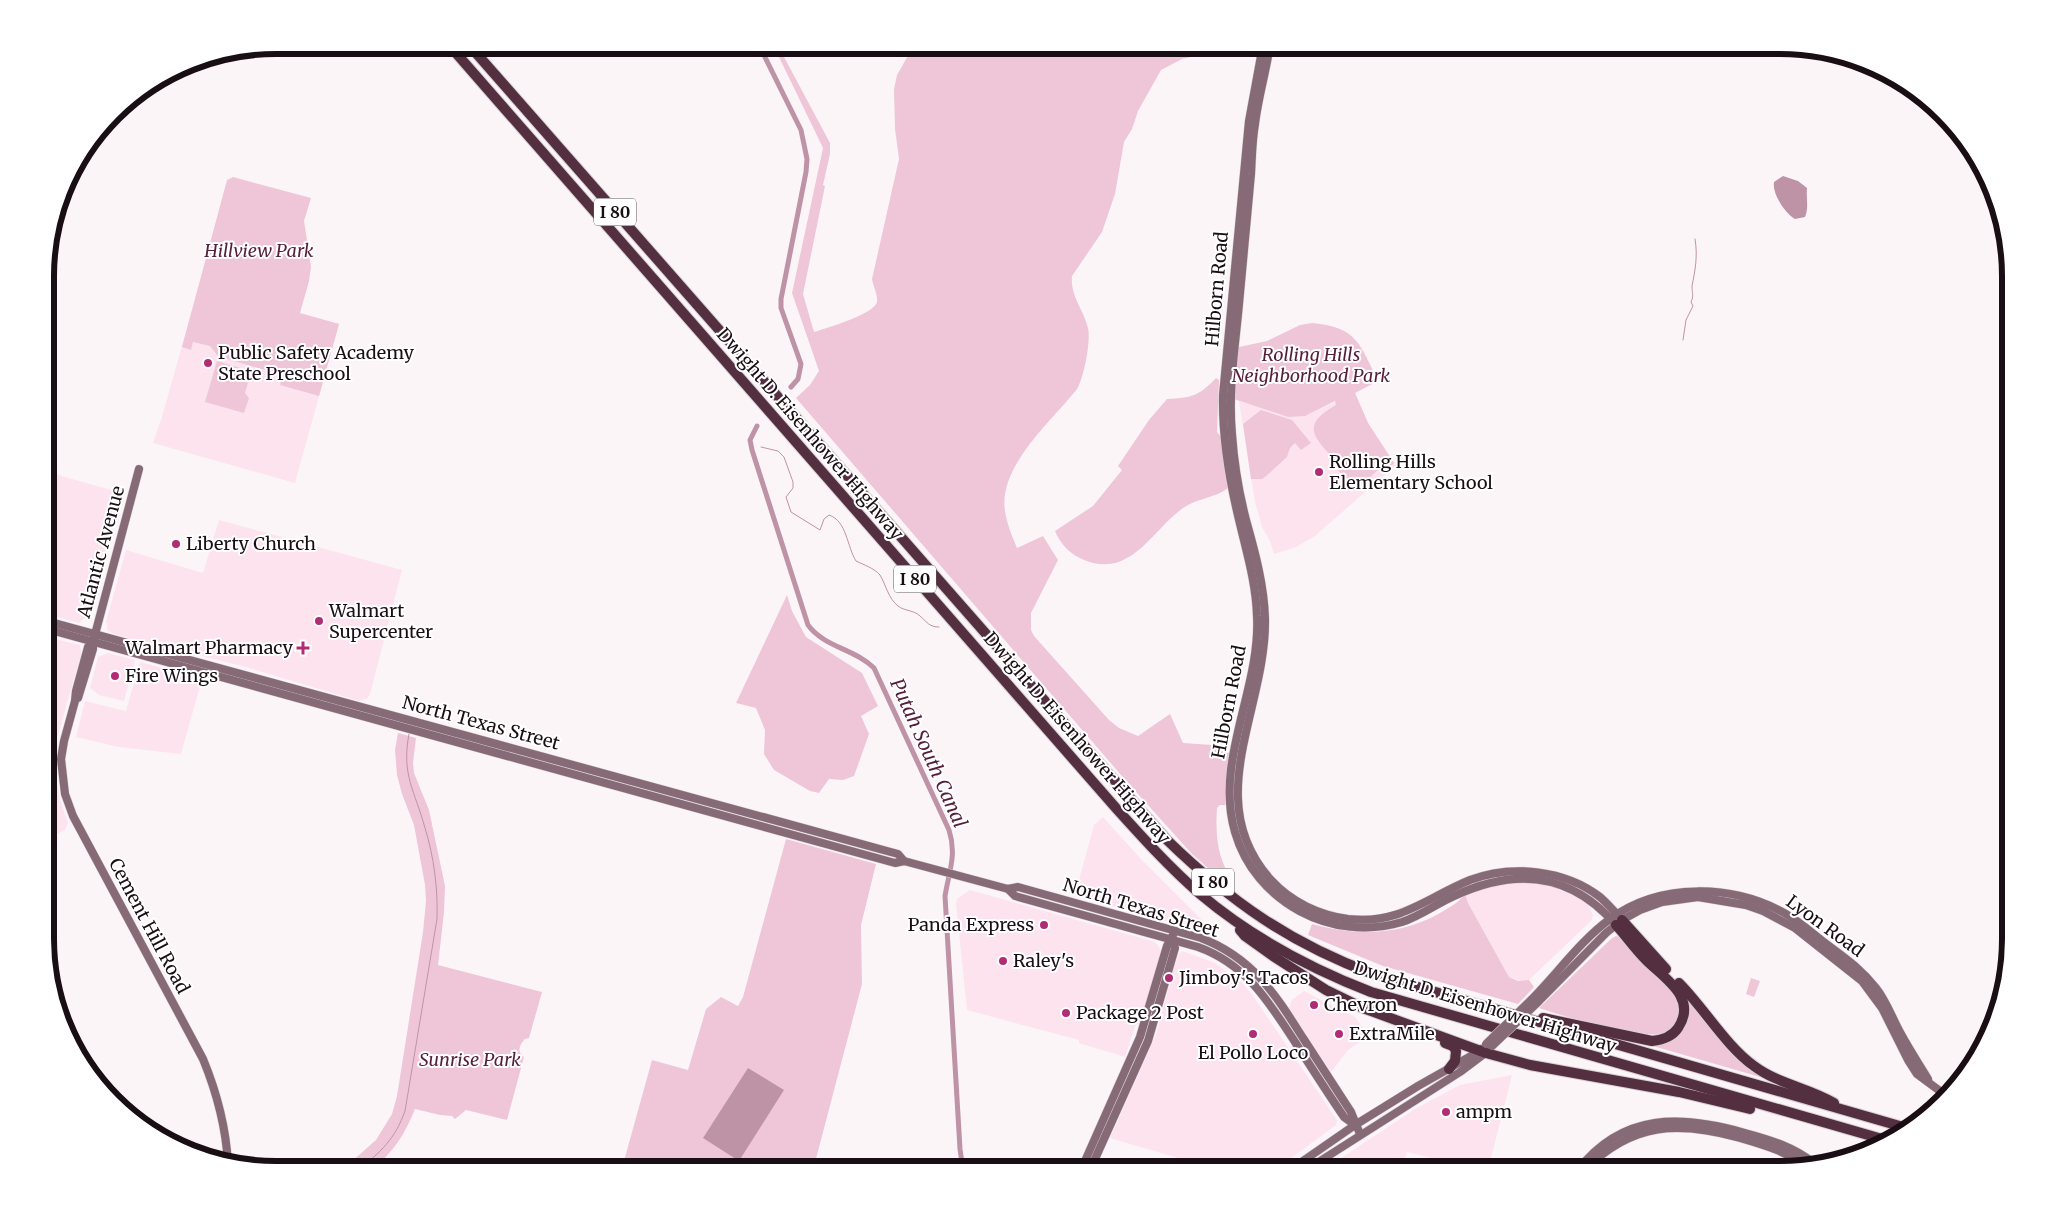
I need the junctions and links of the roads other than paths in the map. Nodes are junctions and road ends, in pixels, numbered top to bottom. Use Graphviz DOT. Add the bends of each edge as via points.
graph roads {
  1 [pos="457,54"];
  2 [pos="477,54"];
  3 [pos="1261,54"];
  4 [pos="1268,54"];
  5 [pos="139,469"];
  6 [pos="54,623"];
  7 [pos="54,630"];
  8 [pos="94,638"];
  9 [pos="1008,889"];
  10 [pos="1230,917"];
  11 [pos="1616,919"];
  12 [pos="1174,930"];
  13 [pos="1172,940"];
  14 [pos="1508,1014"];
  15 [pos="1387,1017"];
  16 [pos="1486,1048"];
  17 [pos="1449,1070"];
  18 [pos="1941,1092"];
  19 [pos="1846,1110"];
  20 [pos="1794,1114"];
  21 [pos="1355,1125"];
  22 [pos="1900,1126"];
  23 [pos="1360,1134"];
  24 [pos="1879,1138"];
  25 [pos="227,1156"];
  26 [pos="1808,1159"];
  27 [pos="1085,1161"];
  28 [pos="1094,1161"];
  29 [pos="1303,1161"];
  30 [pos="1320,1161"];
  31 [pos="1585,1161"];
  32 [pos="1594,1161"];
  33 [pos="1798,1161"];
  1 -- 10 [label="highway, Dwight D. Eisenhower Highway / I 80" via="1115,807 1198,893"];
  2 -- 14 [label="highway, Dwight D. Eisenhower Highway / I 80" via="1167,840 1194,866 1258,916 1317,950 1374,974"];
  3 -- 11 [label="street, Hilborn Road" via="1248,130 1223,395 1228,468 1251,566 1257,618 1256,658 1230,780 1230,811 1236,838 1250,866 1279,898 1302,913 1337,925 1368,927 1400,922 1472,888 1522,878 1545,880 1574,890"];
  4 -- 11 [label="street, Hilborn Road" via="1255,122 1230,388 1234,458 1265,618 1262,659 1237,781 1238,811 1244,837 1263,871 1284,892 1305,906 1339,917 1369,920 1398,915 1477,878 1525,872 1577,883 1603,900"];
  5 -- 8 [label="street, Atlantic Avenue"];
  6 -- 8 [label="street, North Texas Street"];
  7 -- 8 [label="street, North Texas Street"];
  8 -- 9 [label="street, North Texas Street" via="898,854 904,860"];
  8 -- 25 [label="street, Cement Hill Road" via="88,647 62,750 65,794 73,816 209,1073 224,1123"];
  9 -- 12 [label="street, North Texas Street" via="1018,887"];
  9 -- 13 [label="street, North Texas Street" via="1016,896"];
  10 -- 15 [label="highway" via="1245,936 1302,976"];
  10 -- 20 [label="highway, Dwight D. Eisenhower Highway / I 80" via="1312,967 1371,992"];
  11 -- 14 [label="highway" via="1645,959 1682,996 1685,1013 1676,1031 1652,1041 1546,1018"];
  11 -- 16 [label="street, Lyon Road, bridge"];
  11 -- 18 [label="street, Lyon Road" via="1662,902 1698,898 1746,905 1781,920 1862,981 1882,1008 1915,1071"];
  11 -- 19 [label="highway" via="1684,988 1745,1059 1763,1072 1824,1097"];
  12 -- 13 [label="street"];
  12 -- 21 [label="street, North Texas Street" via="1223,948 1262,979 1351,1112"];
  13 -- 21 [label="street, North Texas Street" via="1212,952 1248,977 1267,998 1343,1116"];
  13 -- 27 [label="street" via="1167,946 1140,1038"];
  13 -- 28 [label="street" via="1175,948 1152,1029"];
  14 -- 19 [label="highway, Dwight D. Eisenhower Highway / I 80"];
  15 -- 16 [label="highway"];
  15 -- 17 [label="highway" via="1453,1046 1456,1055"];
  16 -- 17 [label="street"];
  16 -- 20 [label="highway" via="1530,1065 1679,1092 1754,1110"];
  16 -- 23 [label="street" via="1460,1072"];
  17 -- 21 [label="street"];
  19 -- 22 [label="highway, Dwight D. Eisenhower Highway / I 80"];
  20 -- 24 [label="highway, Dwight D. Eisenhower Highway / I 80"];
  21 -- 23 [label="street, North Texas Street"];
  21 -- 29 [label="street"];
  23 -- 30 [label="street"];
  26 -- 31 [label="street" via="1775,1141 1708,1123 1671,1120 1643,1125 1609,1140"];
  32 -- 33 [label="street" via="1633,1136 1681,1127 1706,1130 1772,1148"];
}
